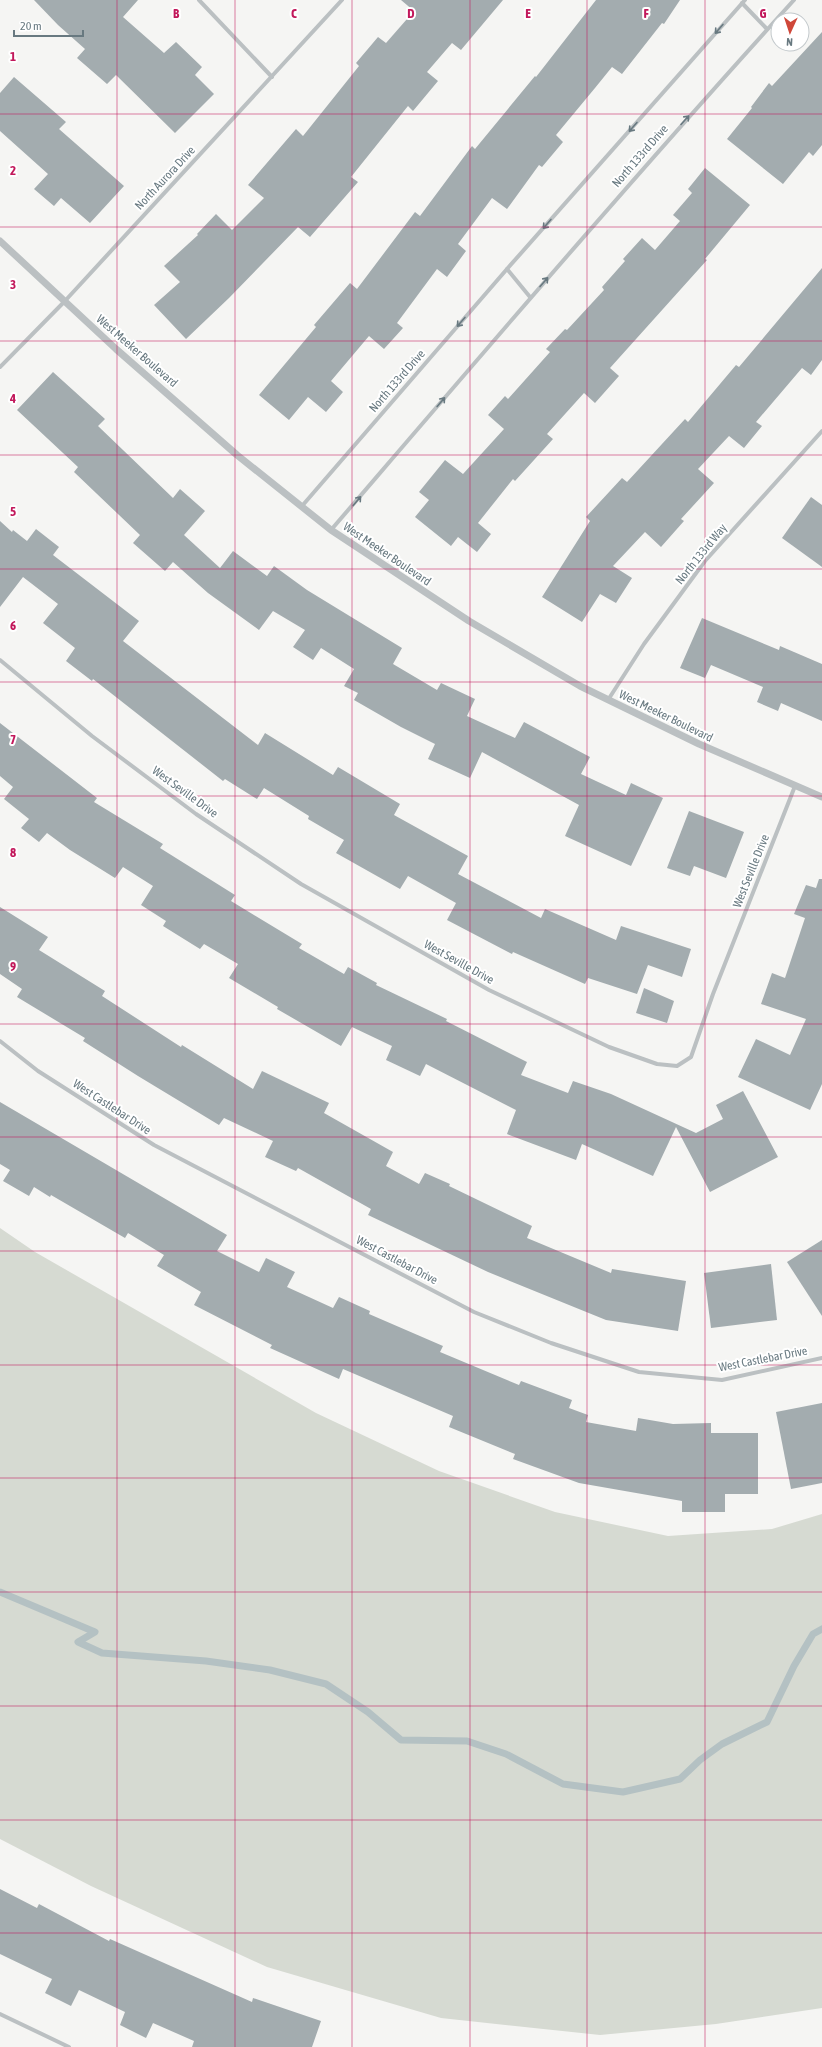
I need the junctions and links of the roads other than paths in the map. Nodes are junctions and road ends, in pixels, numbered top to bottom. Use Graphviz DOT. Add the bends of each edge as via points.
graph roads {
  1 [pos="199,0"];
  2 [pos="342,0"];
  3 [pos="794,0"];
  4 [pos="744,1"];
  5 [pos="768,29"];
  6 [pos="272,77"];
  7 [pos="0,241"];
  8 [pos="507,269"];
  9 [pos="530,298"];
  10 [pos="64,302"];
  11 [pos="0,367"];
  12 [pos="822,430"];
  13 [pos="302,506"];
  14 [pos="332,530"];
  15 [pos="0,660"];
  16 [pos="608,700"];
  17 [pos="796,786"];
  18 [pos="822,797"];
  19 [pos="0,1041"];
  20 [pos="822,1358"];
  21 [pos="0,2014"];
  22 [pos="69,2047"];
  1 -- 6 [label="street"];
  2 -- 6 [label="street, North Aurora Drive"];
  3 -- 5 [label="street, North 133rd Drive"];
  4 -- 5 [label="street, North 133rd Drive"];
  4 -- 8 [label="street, North 133rd Drive, one-way"];
  9 -- 5 [label="street, North 133rd Drive, one-way"];
  6 -- 10 [label="street, North Aurora Drive"];
  7 -- 10 [label="street, West Meeker Boulevard"];
  8 -- 9 [label="street"];
  8 -- 13 [label="street, North 133rd Drive, one-way"];
  14 -- 9 [label="street, North 133rd Drive, one-way"];
  10 -- 11 [label="street, North Aurora Drive"];
  10 -- 13 [label="street, West Meeker Boulevard" via="238,455"];
  12 -- 16 [label="street, North 133rd Way" via="705,561 644,644"];
  13 -- 14 [label="street, West Meeker Boulevard"];
  14 -- 16 [label="street, West Meeker Boulevard" via="469,621"];
  15 -- 17 [label="street, West Seville Drive" via="92,736 190,809 302,884 489,990 609,1047 657,1064 677,1066 691,1057 713,994"];
  16 -- 17 [label="street, West Meeker Boulevard" via="699,744"];
  17 -- 18 [label="street, West Meeker Boulevard"];
  19 -- 20 [label="street, West Castlebar Drive" via="38,1071 154,1145 474,1312 551,1343 639,1372 722,1380"];
  21 -- 22 [label="street"];
}
